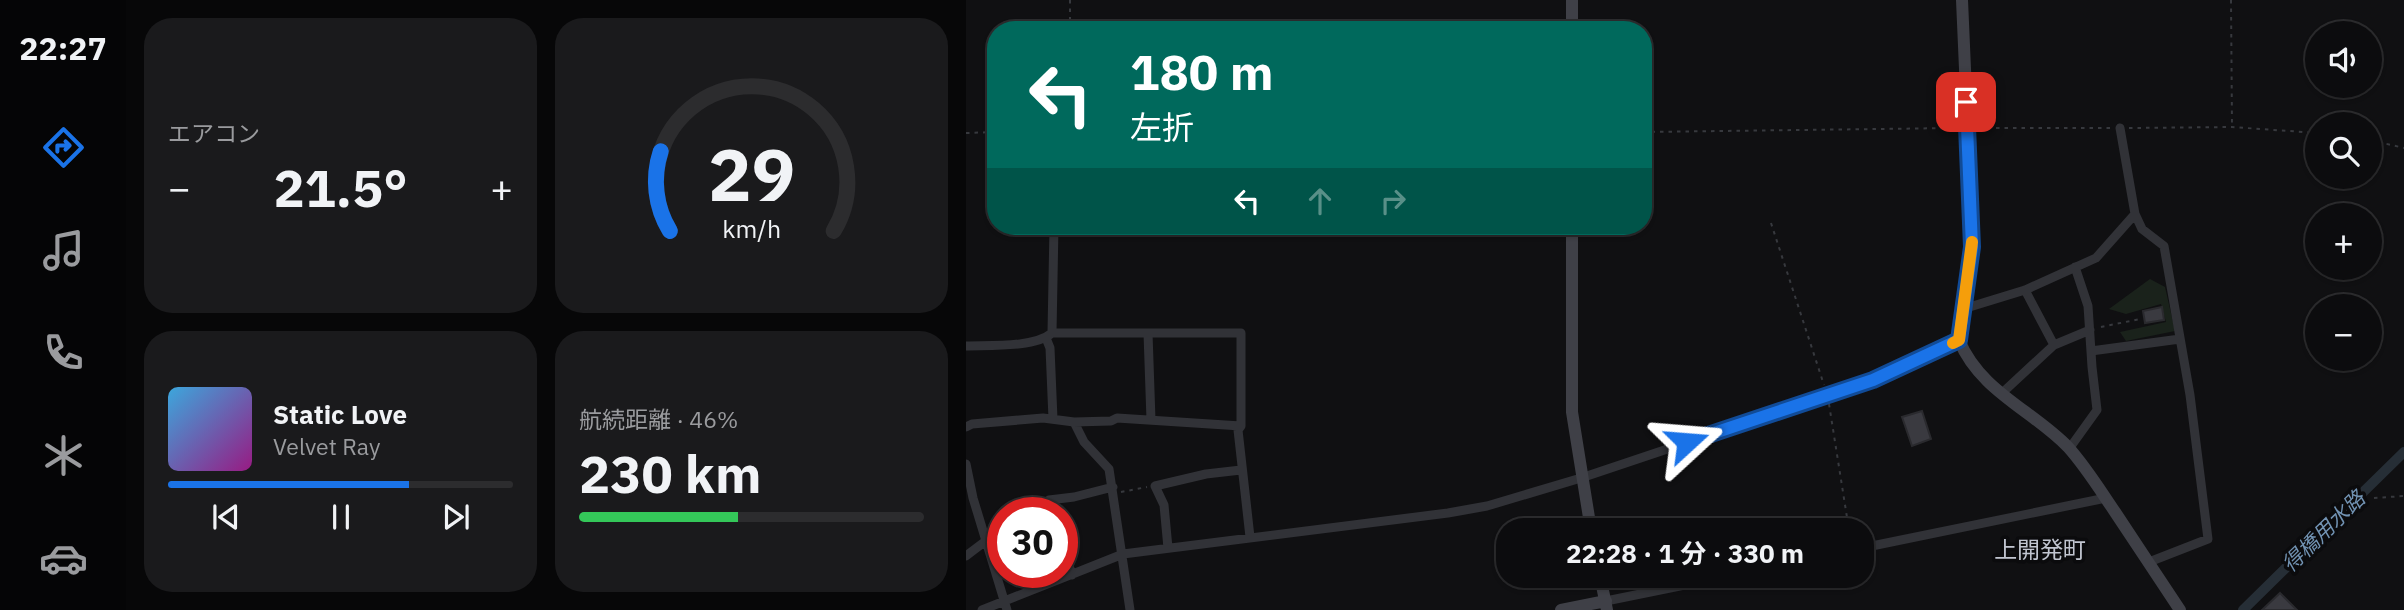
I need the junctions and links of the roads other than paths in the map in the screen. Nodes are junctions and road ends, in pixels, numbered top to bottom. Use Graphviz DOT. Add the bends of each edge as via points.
graph roads {
  1 [pos="1572,0"];
  2 [pos="1962,0"];
  3 [pos="1572,21"];
  4 [pos="2120,128"];
  5 [pos="2135,214"];
  6 [pos="1054,235"];
  7 [pos="1572,235"];
  8 [pos="2076,267"];
  9 [pos="2025,290"];
  10 [pos="1963,309"];
  11 [pos="2090,330"];
  12 [pos="1148,333"];
  13 [pos="1049,335"];
  14 [pos="2180,339"];
  15 [pos="1959,340"];
  16 [pos="2054,345"];
  17 [pos="966,346"];
  18 [pos="2091,351"];
  19 [pos="2001,394"];
  20 [pos="966,415"];
  21 [pos="1053,419"];
  22 [pos="1151,420"];
  23 [pos="1074,422"];
  24 [pos="969,425"];
  25 [pos="1241,426"];
  26 [pos="2069,449"];
  27 [pos="966,464"];
  28 [pos="1241,470"];
  29 [pos="1581,478"];
  30 [pos="1114,490"];
  31 [pos="1074,497"];
  32 [pos="2106,498"];
  33 [pos="1589,518"];
  34 [pos="1250,537"];
  35 [pos="986,538"];
  36 [pos="1874,546"];
  37 [pos="1168,548"];
  38 [pos="1123,554"];
  39 [pos="966,556"];
  40 [pos="2149,562"];
  41 [pos="1078,573"];
  42 [pos="1044,588"];
  43 [pos="1602,588"];
  44 [pos="1680,588"];
  45 [pos="1007,605"];
  46 [pos="1606,606"];
  47 [pos="982,610"];
  48 [pos="1130,610"];
  49 [pos="1560,610"];
  50 [pos="2180,610"];
  1 -- 3 [label="street"];
  2 -- 10 [label="street" via="1972,230"];
  4 -- 5 [label="street"];
  5 -- 8 [label="street" via="2096,258"];
  5 -- 14 [label="street" via="2142,229 2164,246"];
  6 -- 13 [label="street"];
  7 -- 29 [label="street" via="1572,412"];
  8 -- 9 [label="street"];
  8 -- 11 [label="street"];
  9 -- 10 [label="street"];
  9 -- 16 [label="street"];
  10 -- 15 [label="street"];
  11 -- 16 [label="street"];
  11 -- 18 [label="street"];
  12 -- 13 [label="street"];
  12 -- 22 [label="street"];
  12 -- 25 [label="street" via="1241,333"];
  13 -- 17 [label="street" via="1031,342"];
  13 -- 21 [label="street"];
  14 -- 18 [label="street"];
  14 -- 40 [label="street" via="2208,539"];
  15 -- 19 [label="street" via="1966,356"];
  15 -- 29 [label="street" via="1873,380"];
  16 -- 19 [label="street"];
  18 -- 26 [label="street" via="2097,410"];
  19 -- 26 [label="street"];
  20 -- 24 [label="street"];
  21 -- 23 [label="street"];
  21 -- 24 [label="street"];
  22 -- 23 [label="street"];
  22 -- 25 [label="street"];
  23 -- 30 [label="street" via="1084,442 1109,469"];
  25 -- 28 [label="street"];
  26 -- 32 [label="street"];
  27 -- 35 [label="street"];
  28 -- 34 [label="street"];
  28 -- 37 [label="street" via="1155,486 1167,519"];
  29 -- 33 [label="street"];
  29 -- 34 [label="street" via="1487,506"];
  30 -- 31 [label="street"];
  30 -- 38 [label="street"];
  32 -- 36 [label="street"];
  32 -- 40 [label="street"];
  34 -- 37 [label="street"];
  35 -- 39 [label="street"];
  35 -- 45 [label="street"];
  37 -- 38 [label="street"];
  38 -- 41 [label="street"];
  38 -- 48 [label="street"];
  40 -- 50 [label="street"];
  42 -- 45 [label="street"];
  43 -- 46 [label="street"];
  44 -- 46 [label="street"];
  45 -- 47 [label="street"];
  46 -- 49 [label="street"];
}
